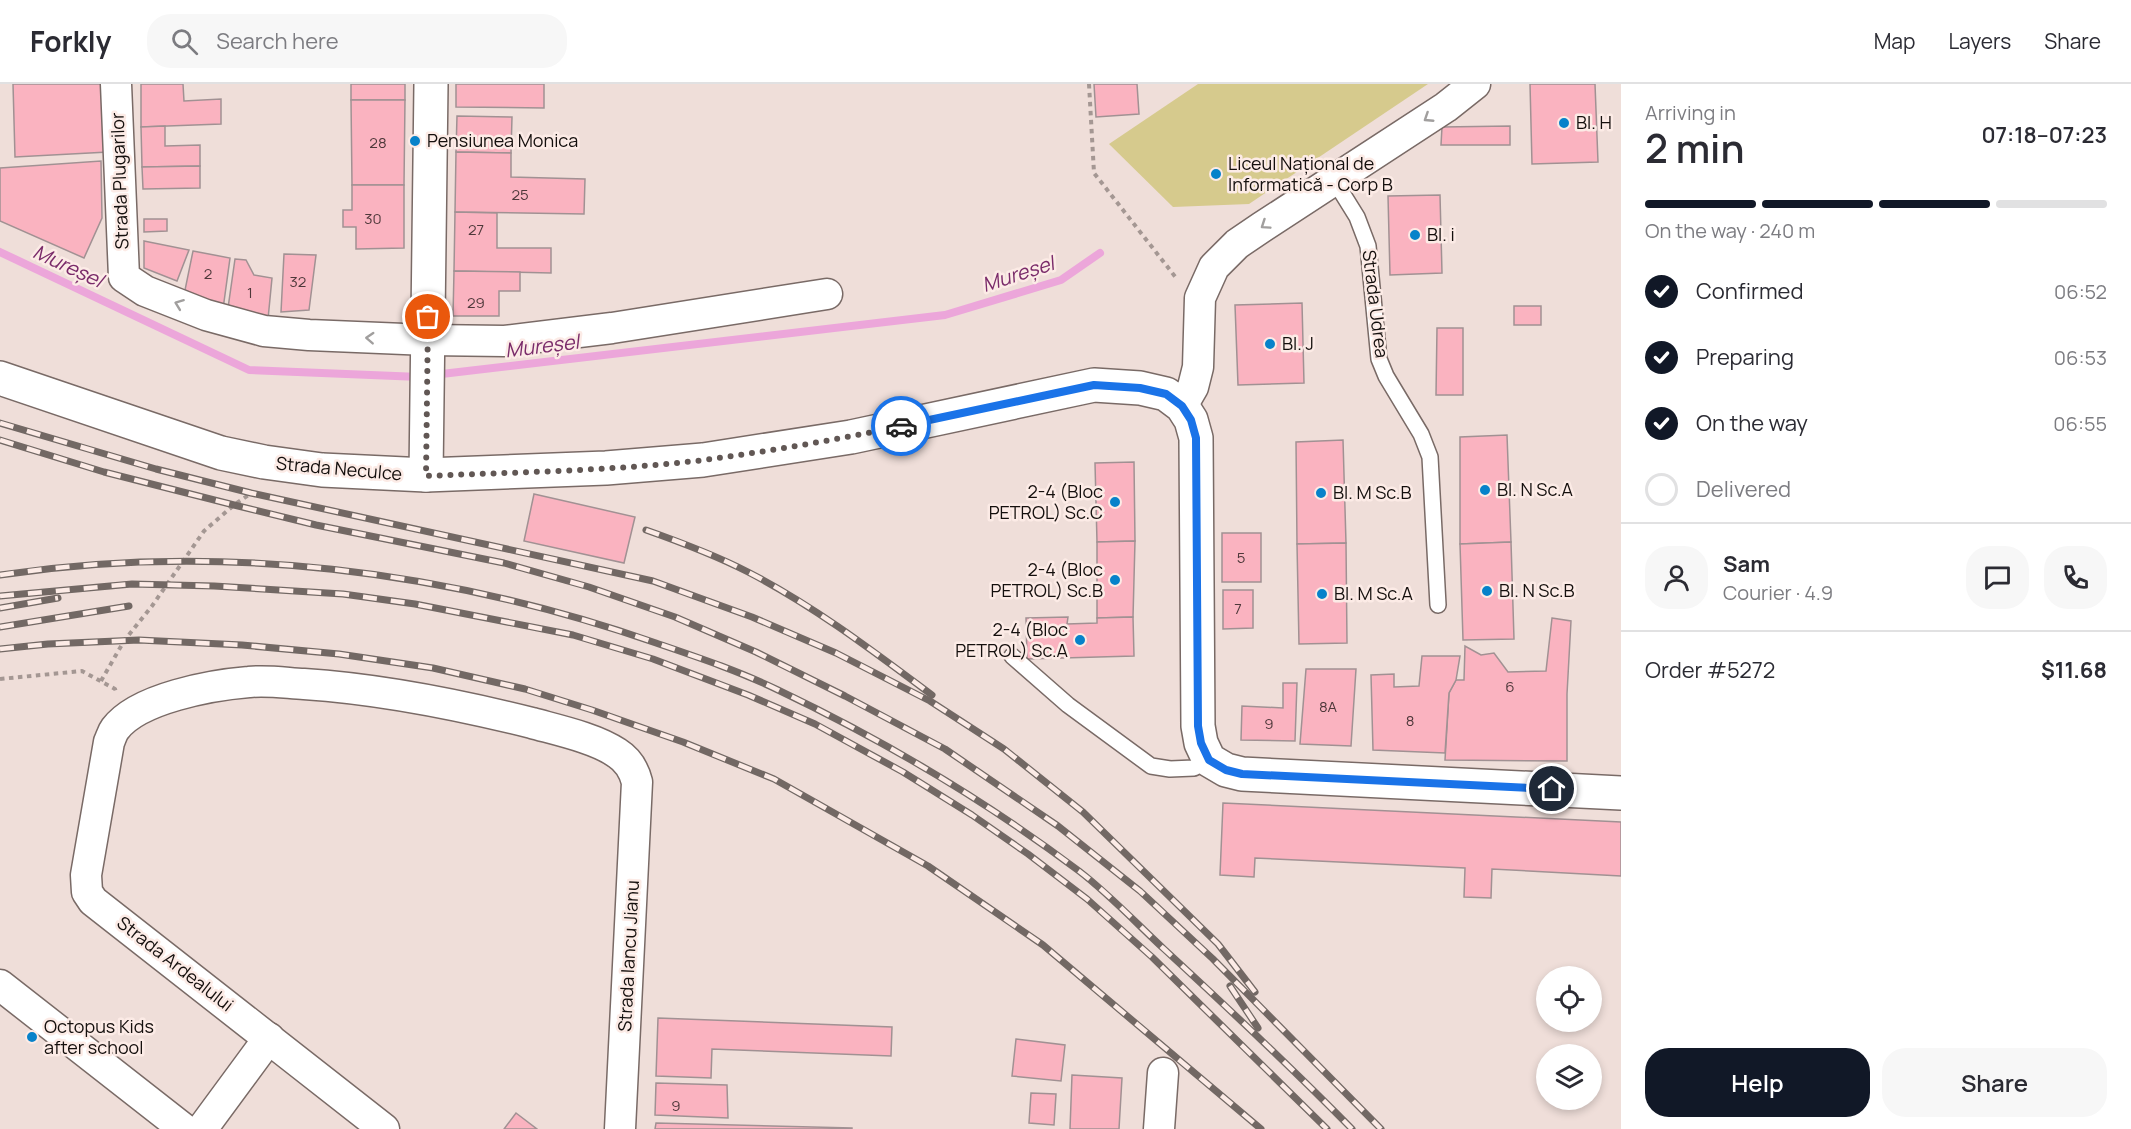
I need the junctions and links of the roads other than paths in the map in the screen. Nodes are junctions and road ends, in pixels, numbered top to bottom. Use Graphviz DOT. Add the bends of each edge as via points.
graph roads {
  1 [pos="116,84"];
  2 [pos="431,84"];
  3 [pos="1475,84"];
  4 [pos="1334,180"];
  5 [pos="827,294"];
  6 [pos="428,340"];
  7 [pos="0,378"];
  8 [pos="1182,406"];
  9 [pos="426,476"];
  10 [pos="1438,605"];
  11 [pos="1012,656"];
  12 [pos="1209,760"];
  13 [pos="637,782"];
  14 [pos="1621,793"];
  15 [pos="0,985"];
  16 [pos="269,1038"];
  17 [pos="1163,1073"];
  18 [pos="184,1129"];
  19 [pos="202,1129"];
  20 [pos="384,1129"];
  21 [pos="621,1129"];
  22 [pos="1160,1129"];
  6 -- 1 [label="street, Strada Plugarilor, one-way" via="264,331 206,315 145,291 124,277"];
  2 -- 6 [label="street"];
  3 -- 4 [label="street, one-way"];
  4 -- 8 [label="street, one-way" via="1238,244 1214,267 1200,298 1197,378"];
  4 -- 10 [label="lane, Strada Udrea" via="1357,217 1368,246 1379,359 1430,458"];
  5 -- 6 [label="street" via="517,339"];
  6 -- 9 [label="street"];
  7 -- 9 [label="street, Strada Neculce" via="221,453 321,470"];
  8 -- 9 [label="street, Strada Neculce" via="1166,394 1094,385 851,437 703,460"];
  8 -- 12 [label="street" via="1196,438 1197,703 1201,743"];
  11 -- 12 [label="lane" via="1068,705 1151,766 1194,768"];
  12 -- 14 [label="street" via="1242,774"];
  13 -- 16 [label="street, Strada Ardealului" via="627,761 594,742 463,705 378,690 251,681 199,688 129,716 115,729 109,742 86,875 87,892 93,901"];
  13 -- 21 [label="street, Strada Iancu Jianu"];
  15 -- 18 [label="street"];
  16 -- 19 [label="street"];
  16 -- 20 [label="street, Strada Ardealului"];
  17 -- 22 [label="street"];
}
